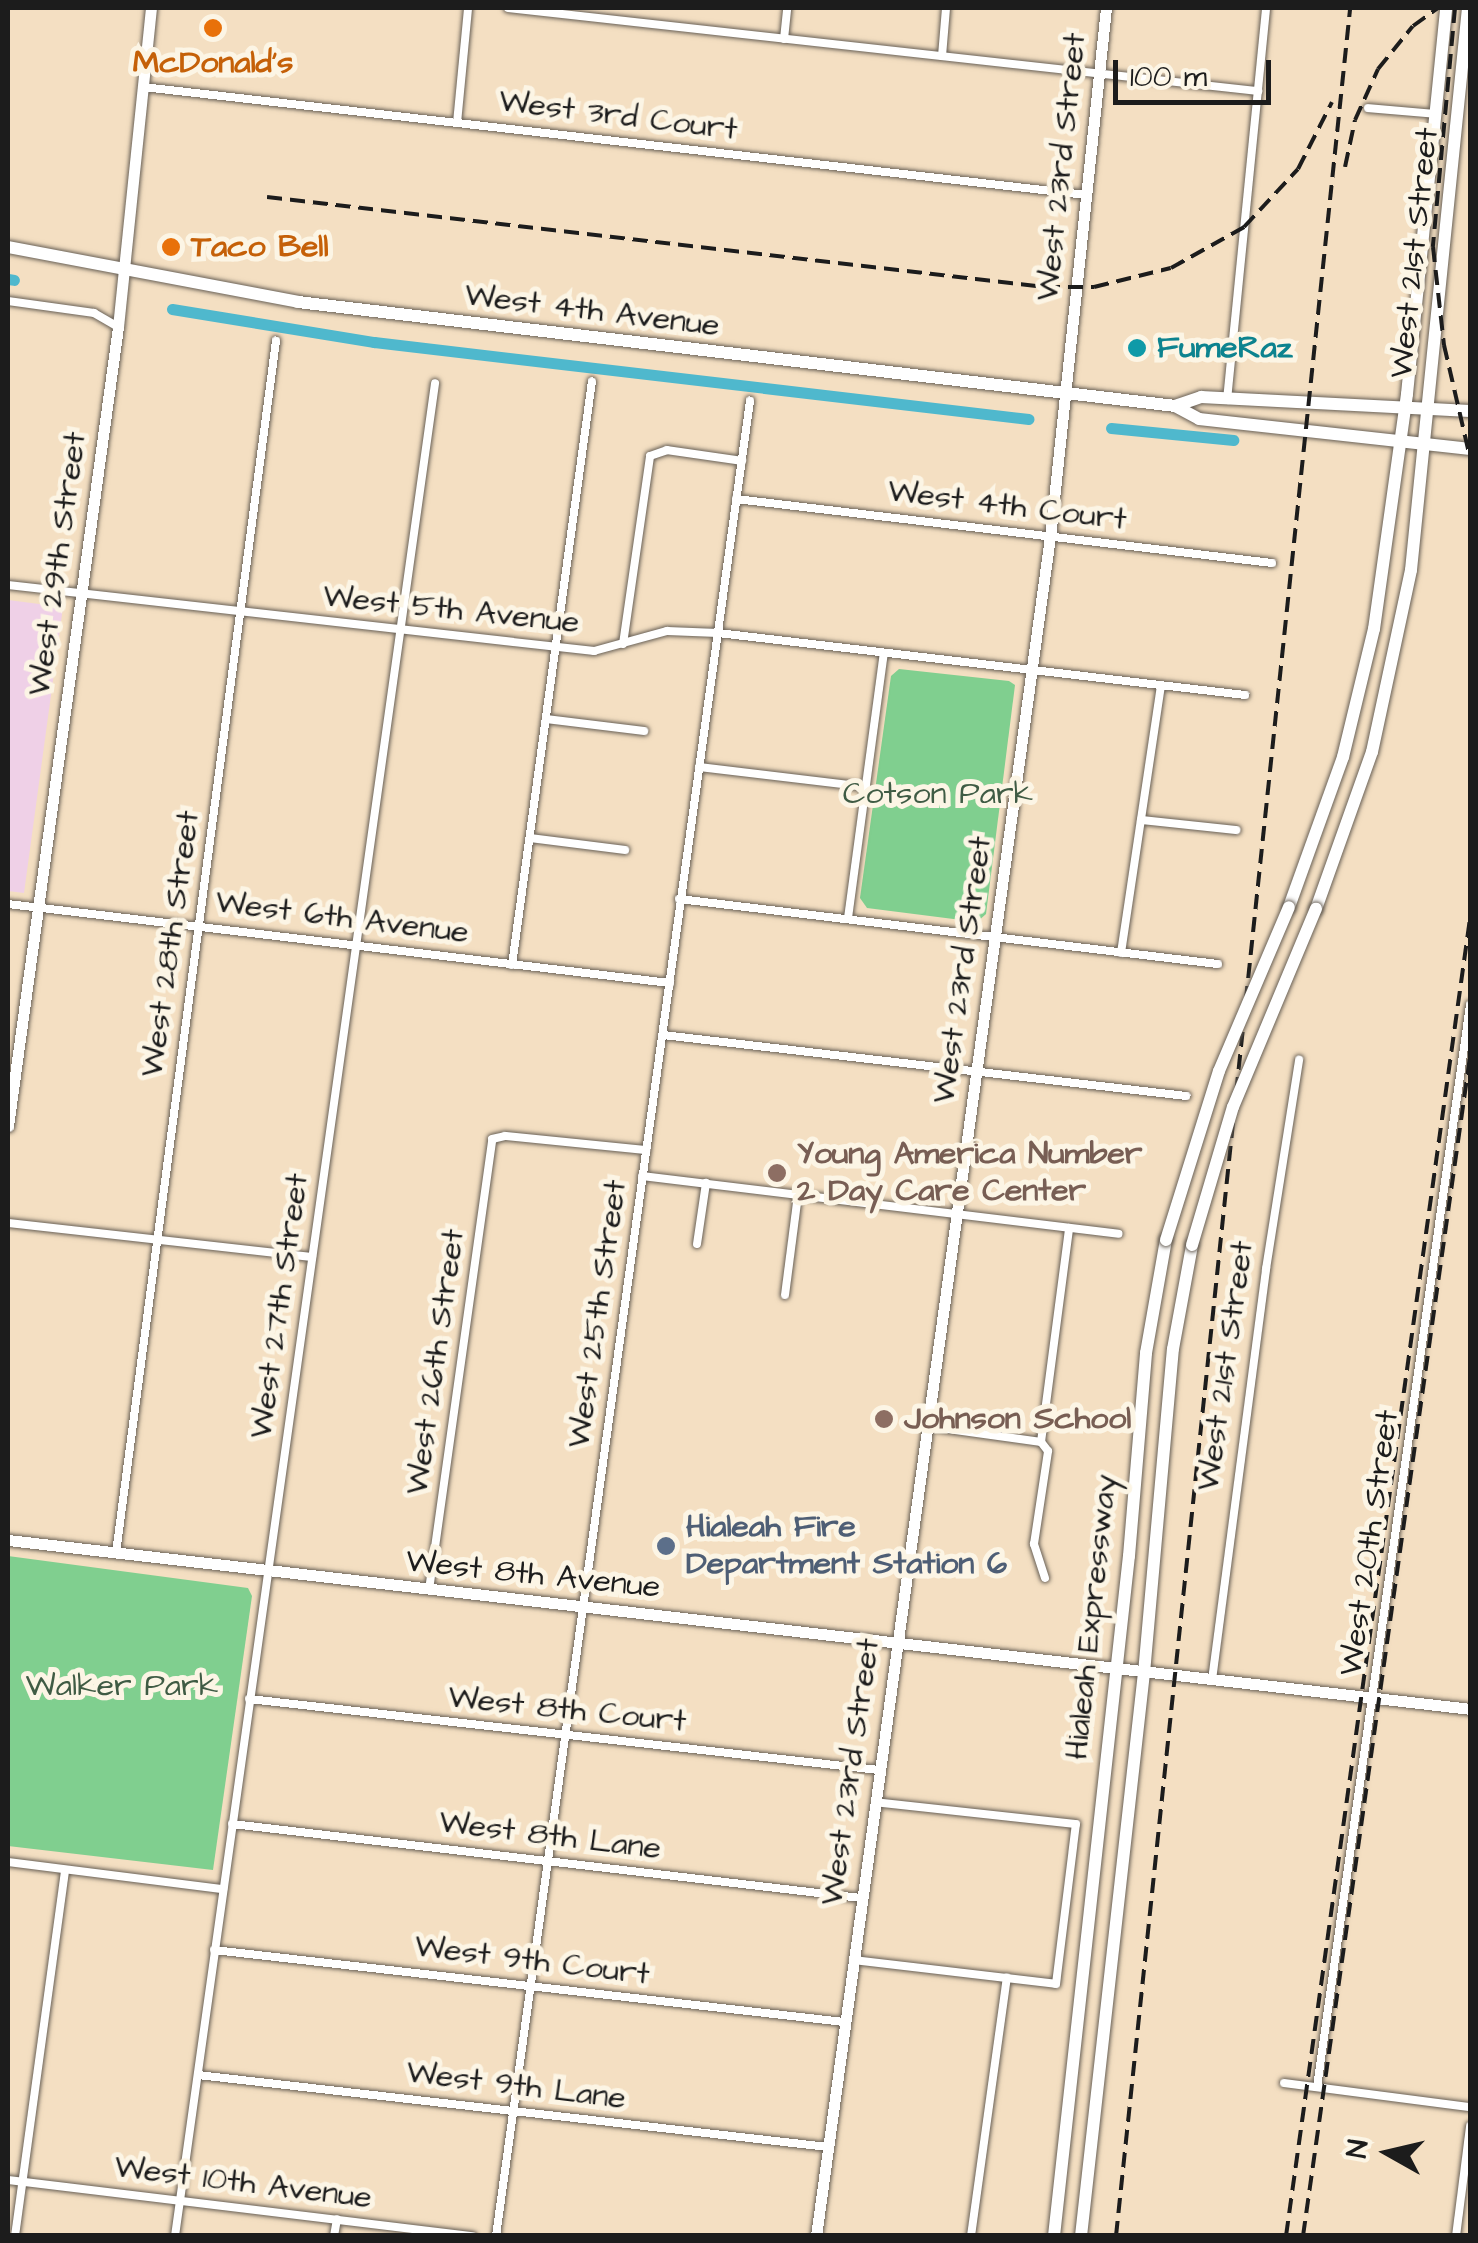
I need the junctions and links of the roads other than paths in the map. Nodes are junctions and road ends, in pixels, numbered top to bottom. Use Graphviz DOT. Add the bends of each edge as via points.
graph roads {
  1 [pos="151,8"];
  2 [pos="468,8"];
  3 [pos="508,8"];
  4 [pos="628,8"];
  5 [pos="787,8"];
  6 [pos="946,8"];
  7 [pos="1106,8"];
  8 [pos="1266,8"];
  9 [pos="1446,8"];
  10 [pos="1468,8"];
  11 [pos="627,21"];
  12 [pos="784,38"];
  13 [pos="942,56"];
  14 [pos="1100,72"];
  15 [pos="143,87"];
  16 [pos="1258,91"];
  17 [pos="1368,108"];
  18 [pos="1437,114"];
  19 [pos="1464,114"];
  20 [pos="457,123"];
  21 [pos="1088,195"];
  22 [pos="8,247"];
  23 [pos="124,272"];
  24 [pos="8,301"];
  25 [pos="118,327"];
  26 [pos="276,342"];
  27 [pos="592,380"];
  28 [pos="436,383"];
  29 [pos="1068,394"];
  30 [pos="750,400"];
  31 [pos="1227,400"];
  32 [pos="1175,406"];
  33 [pos="1405,408"];
  34 [pos="1426,409"];
  35 [pos="1470,411"];
  36 [pos="1400,442"];
  37 [pos="1424,444"];
  38 [pos="1470,448"];
  39 [pos="742,460"];
  40 [pos="736,498"];
  41 [pos="1050,536"];
  42 [pos="1272,563"];
  43 [pos="8,585"];
  44 [pos="82,593"];
  45 [pos="242,612"];
  46 [pos="398,630"];
  47 [pos="718,633"];
  48 [pos="623,644"];
  49 [pos="556,647"];
  50 [pos="884,653"];
  51 [pos="1032,670"];
  52 [pos="1161,686"];
  53 [pos="1245,695"];
  54 [pos="546,719"];
  55 [pos="644,731"];
  56 [pos="699,767"];
  57 [pos="866,786"];
  58 [pos="1141,820"];
  59 [pos="1236,830"];
  60 [pos="530,838"];
  61 [pos="625,850"];
  62 [pos="679,899"];
  63 [pos="8,904"];
  64 [pos="39,907"];
  65 [pos="848,918"];
  66 [pos="198,926"];
  67 [pos="996,936"];
  68 [pos="358,946"];
  69 [pos="1122,953"];
  70 [pos="512,964"];
  71 [pos="1218,964"];
  72 [pos="670,983"];
  73 [pos="1470,1004"];
  74 [pos="663,1035"];
  75 [pos="1299,1060"];
  76 [pos="978,1072"];
  77 [pos="1186,1096"];
  78 [pos="8,1126"];
  79 [pos="646,1150"];
  80 [pos="642,1176"];
  81 [pos="706,1183"];
  82 [pos="798,1195"];
  83 [pos="958,1213"];
  84 [pos="8,1223"];
  85 [pos="1069,1228"];
  86 [pos="1118,1234"];
  87 [pos="157,1239"];
  88 [pos="697,1244"];
  89 [pos="312,1257"];
  90 [pos="785,1295"];
  91 [pos="926,1426"];
  92 [pos="1040,1442"];
  93 [pos="8,1540"];
  94 [pos="116,1554"];
  95 [pos="267,1572"];
  96 [pos="1045,1578"];
  97 [pos="428,1592"];
  98 [pos="583,1609"];
  99 [pos="898,1644"];
  100 [pos="1114,1670"];
  101 [pos="1144,1673"];
  102 [pos="1212,1680"];
  103 [pos="1374,1697"];
  104 [pos="249,1699"];
  105 [pos="1470,1709"];
  106 [pos="564,1735"];
  107 [pos="879,1770"];
  108 [pos="874,1802"];
  109 [pos="232,1824"];
  110 [pos="548,1861"];
  111 [pos="8,1862"];
  112 [pos="65,1870"];
  113 [pos="223,1889"];
  114 [pos="862,1898"];
  115 [pos="214,1950"];
  116 [pos="853,1960"];
  117 [pos="1007,1978"];
  118 [pos="530,1986"];
  119 [pos="844,2022"];
  120 [pos="198,2075"];
  121 [pos="1284,2083"];
  122 [pos="1317,2087"];
  123 [pos="1470,2107"];
  124 [pos="512,2110"];
  125 [pos="1470,2126"];
  126 [pos="828,2147"];
  127 [pos="8,2180"];
  128 [pos="22,2181"];
  129 [pos="180,2202"];
  130 [pos="336,2219"];
  131 [pos="15,2236"];
  132 [pos="175,2236"];
  133 [pos="334,2236"];
  134 [pos="473,2236"];
  135 [pos="496,2236"];
  136 [pos="816,2236"];
  137 [pos="971,2236"];
  138 [pos="1054,2236"];
  139 [pos="1081,2236"];
  140 [pos="1456,2236"];
  1 -- 15 [label="street, West 29th Street"];
  2 -- 20 [label="street"];
  3 -- 11 [label="street"];
  4 -- 11 [label="street"];
  5 -- 12 [label="street"];
  6 -- 13 [label="street"];
  7 -- 14 [label="street, West 23rd Street"];
  8 -- 16 [label="street"];
  9 -- 18 [label="main road, West 21st Street"];
  10 -- 19 [label="main road, West 21st Street"];
  11 -- 12 [label="street"];
  12 -- 13 [label="street"];
  13 -- 14 [label="street"];
  14 -- 16 [label="street"];
  14 -- 21 [label="street, West 23rd Street"];
  15 -- 20 [label="street, West 3rd Court"];
  15 -- 23 [label="street, West 29th Street"];
  16 -- 31 [label="street"];
  17 -- 18 [label="street"];
  18 -- 33 [label="main road, West 21st Street"];
  19 -- 34 [label="main road, West 21st Street"];
  20 -- 21 [label="street, West 3rd Court"];
  21 -- 29 [label="street, West 23rd Street"];
  22 -- 23 [label="main road, West 4th Avenue"];
  23 -- 25 [label="street, West 29th Street"];
  23 -- 29 [label="main road, West 4th Avenue" via="442,322"];
  24 -- 25 [label="street" via="94,313"];
  25 -- 44 [label="street, West 29th Street"];
  26 -- 45 [label="street, West 28th Street"];
  27 -- 49 [label="street"];
  28 -- 46 [label="street, West 27th Street"];
  29 -- 32 [label="main road, West 4th Avenue"];
  29 -- 41 [label="street, West 23rd Street"];
  30 -- 39 [label="street, West 25th Street"];
  31 -- 32 [label="main road, West 4th Avenue" via="1200,398"];
  31 -- 33 [label="main road, West 4th Avenue"];
  32 -- 36 [label="main road, West 4th Avenue" via="1199,419"];
  33 -- 34 [label="main road, West 4th Avenue"];
  33 -- 36 [label="main road, West 21st Street"];
  34 -- 35 [label="main road, West 4th Avenue"];
  34 -- 37 [label="main road, West 21st Street"];
  36 -- 37 [label="main road, West 4th Avenue"];
  36 -- 100 [label="main road, Hialeah Expressway, bridge" via="1361,690 1320,826 1219,1071 1166,1240 1146,1353"];
  37 -- 38 [label="main road, West 4th Avenue"];
  37 -- 101 [label="main road, Hialeah Expressway, bridge" via="1411,570 1388,695 1316,910 1233,1107 1192,1244 1173,1349"];
  39 -- 40 [label="street, West 25th Street"];
  39 -- 48 [label="street" via="667,450 650,456"];
  40 -- 41 [label="street, West 4th Court"];
  40 -- 47 [label="street, West 25th Street"];
  41 -- 42 [label="street, West 4th Court"];
  41 -- 51 [label="street, West 23rd Street"];
  43 -- 44 [label="street, West 5th Avenue"];
  44 -- 45 [label="street, West 5th Avenue"];
  44 -- 64 [label="street, West 29th Street"];
  45 -- 46 [label="street, West 5th Avenue"];
  45 -- 66 [label="street, West 28th Street"];
  46 -- 49 [label="street, West 5th Avenue"];
  46 -- 68 [label="street, West 27th Street"];
  47 -- 48 [label="street, West 5th Avenue" via="667,631"];
  47 -- 50 [label="street, West 5th Avenue"];
  47 -- 56 [label="street, West 25th Street"];
  48 -- 49 [label="street, West 5th Avenue" via="594,651"];
  49 -- 54 [label="street"];
  50 -- 51 [label="street, West 5th Avenue"];
  50 -- 57 [label="street"];
  51 -- 52 [label="street, West 5th Avenue"];
  51 -- 67 [label="street, West 23rd Street"];
  52 -- 53 [label="street, West 5th Avenue"];
  52 -- 58 [label="street"];
  54 -- 55 [label="street"];
  54 -- 60 [label="street"];
  56 -- 57 [label="street"];
  56 -- 62 [label="street, West 25th Street"];
  57 -- 65 [label="street"];
  58 -- 59 [label="street"];
  58 -- 69 [label="street"];
  60 -- 61 [label="street"];
  60 -- 70 [label="street"];
  62 -- 65 [label="street"];
  62 -- 72 [label="street, West 25th Street"];
  63 -- 64 [label="street, West 6th Avenue"];
  64 -- 66 [label="street, West 6th Avenue"];
  64 -- 78 [label="street, West 29th Street"];
  65 -- 67 [label="street"];
  66 -- 68 [label="street, West 6th Avenue"];
  66 -- 87 [label="street, West 28th Street"];
  67 -- 69 [label="street"];
  67 -- 76 [label="street, West 23rd Street"];
  68 -- 70 [label="street, West 6th Avenue"];
  68 -- 89 [label="street, West 27th Street"];
  69 -- 71 [label="street"];
  70 -- 72 [label="street, West 6th Avenue"];
  72 -- 74 [label="street, West 25th Street"];
  73 -- 103 [label="street, West 20th Street"];
  74 -- 76 [label="street"];
  74 -- 79 [label="street, West 25th Street"];
  75 -- 102 [label="street, West 21st Street"];
  76 -- 77 [label="street"];
  76 -- 83 [label="street, West 23rd Street"];
  79 -- 80 [label="street, West 25th Street"];
  79 -- 97 [label="street, West 26th Street" via="492,1139"];
  80 -- 81 [label="street"];
  80 -- 98 [label="street, West 25th Street"];
  81 -- 82 [label="street"];
  81 -- 88 [label="street"];
  82 -- 83 [label="street"];
  82 -- 90 [label="street"];
  83 -- 85 [label="street"];
  83 -- 91 [label="street, West 23rd Street"];
  84 -- 87 [label="street"];
  85 -- 86 [label="street"];
  85 -- 92 [label="street"];
  87 -- 89 [label="street"];
  87 -- 94 [label="street, West 28th Street"];
  89 -- 95 [label="street, West 27th Street"];
  91 -- 92 [label="street"];
  91 -- 99 [label="street, West 23rd Street"];
  92 -- 96 [label="street" via="1048,1451 1034,1544"];
  93 -- 94 [label="street, West 8th Avenue"];
  94 -- 95 [label="street, West 8th Avenue"];
  95 -- 97 [label="street, West 8th Avenue"];
  95 -- 104 [label="street, West 27th Street"];
  97 -- 98 [label="street, West 8th Avenue"];
  98 -- 99 [label="street, West 8th Avenue"];
  98 -- 106 [label="street, West 25th Street"];
  99 -- 100 [label="street, West 8th Avenue"];
  99 -- 107 [label="street, West 23rd Street"];
  100 -- 101 [label="street, West 8th Avenue"];
  100 -- 138 [label="main road, Hialeah Expressway"];
  101 -- 102 [label="street, West 8th Avenue"];
  101 -- 139 [label="main road, Hialeah Expressway"];
  102 -- 103 [label="street, West 8th Avenue"];
  103 -- 105 [label="street, West 8th Avenue"];
  103 -- 122 [label="street, West 20th Street"];
  104 -- 106 [label="street, West 8th Court"];
  104 -- 109 [label="street, West 27th Street"];
  106 -- 107 [label="street, West 8th Court"];
  106 -- 110 [label="street, West 25th Street"];
  107 -- 108 [label="street, West 23rd Street"];
  108 -- 114 [label="street, West 23rd Street"];
  108 -- 117 [label="street" via="1076,1824 1056,1984"];
  109 -- 110 [label="street, West 8th Lane"];
  109 -- 113 [label="street, West 27th Street"];
  110 -- 114 [label="street, West 8th Lane"];
  110 -- 118 [label="street, West 25th Street"];
  111 -- 112 [label="street"];
  112 -- 113 [label="street"];
  112 -- 128 [label="street"];
  113 -- 115 [label="street, West 27th Street"];
  114 -- 116 [label="street, West 23rd Street"];
  115 -- 118 [label="street, West 9th Court"];
  115 -- 120 [label="street, West 27th Street"];
  116 -- 117 [label="street"];
  116 -- 119 [label="street, West 23rd Street"];
  117 -- 137 [label="street"];
  118 -- 119 [label="street, West 9th Court"];
  118 -- 124 [label="street, West 25th Street"];
  119 -- 126 [label="street, West 23rd Street"];
  120 -- 124 [label="street, West 9th Lane"];
  120 -- 129 [label="street, West 27th Street"];
  121 -- 122 [label="street"];
  122 -- 123 [label="street"];
  124 -- 126 [label="street, West 9th Lane"];
  124 -- 135 [label="street, West 25th Street"];
  125 -- 140 [label="street"];
  126 -- 136 [label="street, West 23rd Street"];
  127 -- 128 [label="street, West 10th Avenue"];
  128 -- 129 [label="street, West 10th Avenue"];
  128 -- 131 [label="street"];
  129 -- 130 [label="street, West 10th Avenue"];
  129 -- 132 [label="street, West 27th Street"];
  130 -- 133 [label="street"];
  130 -- 134 [label="street, West 10th Avenue"];
}
